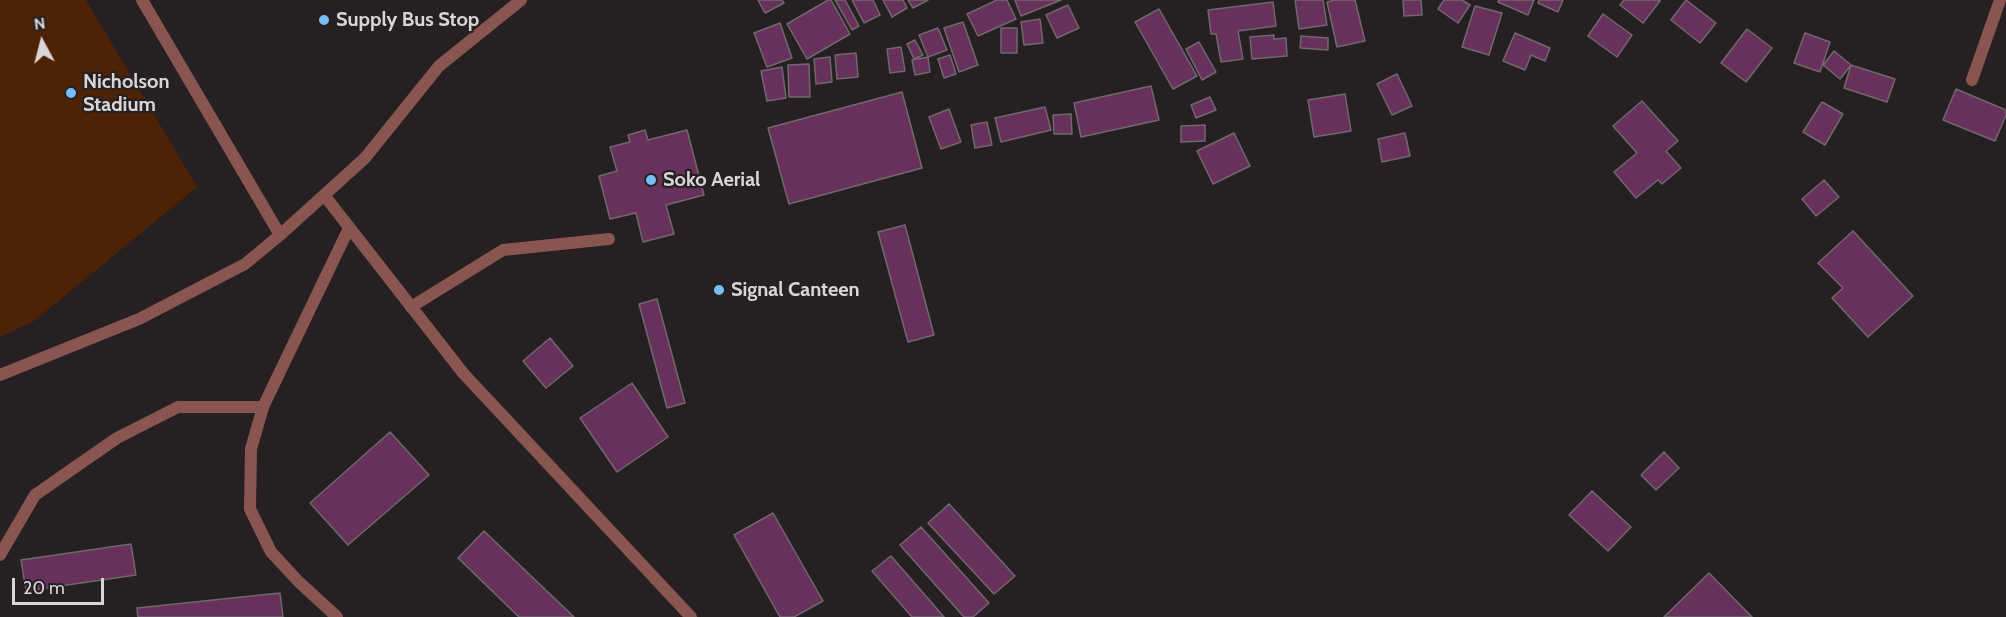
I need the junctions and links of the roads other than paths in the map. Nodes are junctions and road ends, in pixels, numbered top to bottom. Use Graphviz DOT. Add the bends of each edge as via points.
graph roads {
  1 [pos="142,0"];
  2 [pos="521,0"];
  3 [pos="2000,0"];
  4 [pos="1972,80"];
  5 [pos="324,195"];
  6 [pos="349,228"];
  7 [pos="280,235"];
  8 [pos="609,239"];
  9 [pos="411,307"];
  10 [pos="0,375"];
  11 [pos="263,407"];
  12 [pos="0,555"];
  13 [pos="337,617"];
  14 [pos="691,617"];
  1 -- 7 [label="street"];
  2 -- 5 [label="street" via="439,66 365,158"];
  3 -- 4 [label="street"];
  5 -- 6 [label="street"];
  5 -- 7 [label="street"];
  6 -- 9 [label="street"];
  6 -- 11 [label="street"];
  7 -- 10 [label="street" via="245,264 139,319"];
  8 -- 9 [label="street" via="503,250"];
  9 -- 14 [label="street" via="463,373"];
  11 -- 12 [label="street" via="178,407 117,438 35,495"];
  11 -- 13 [label="street" via="251,449 250,509 271,552"];
}
